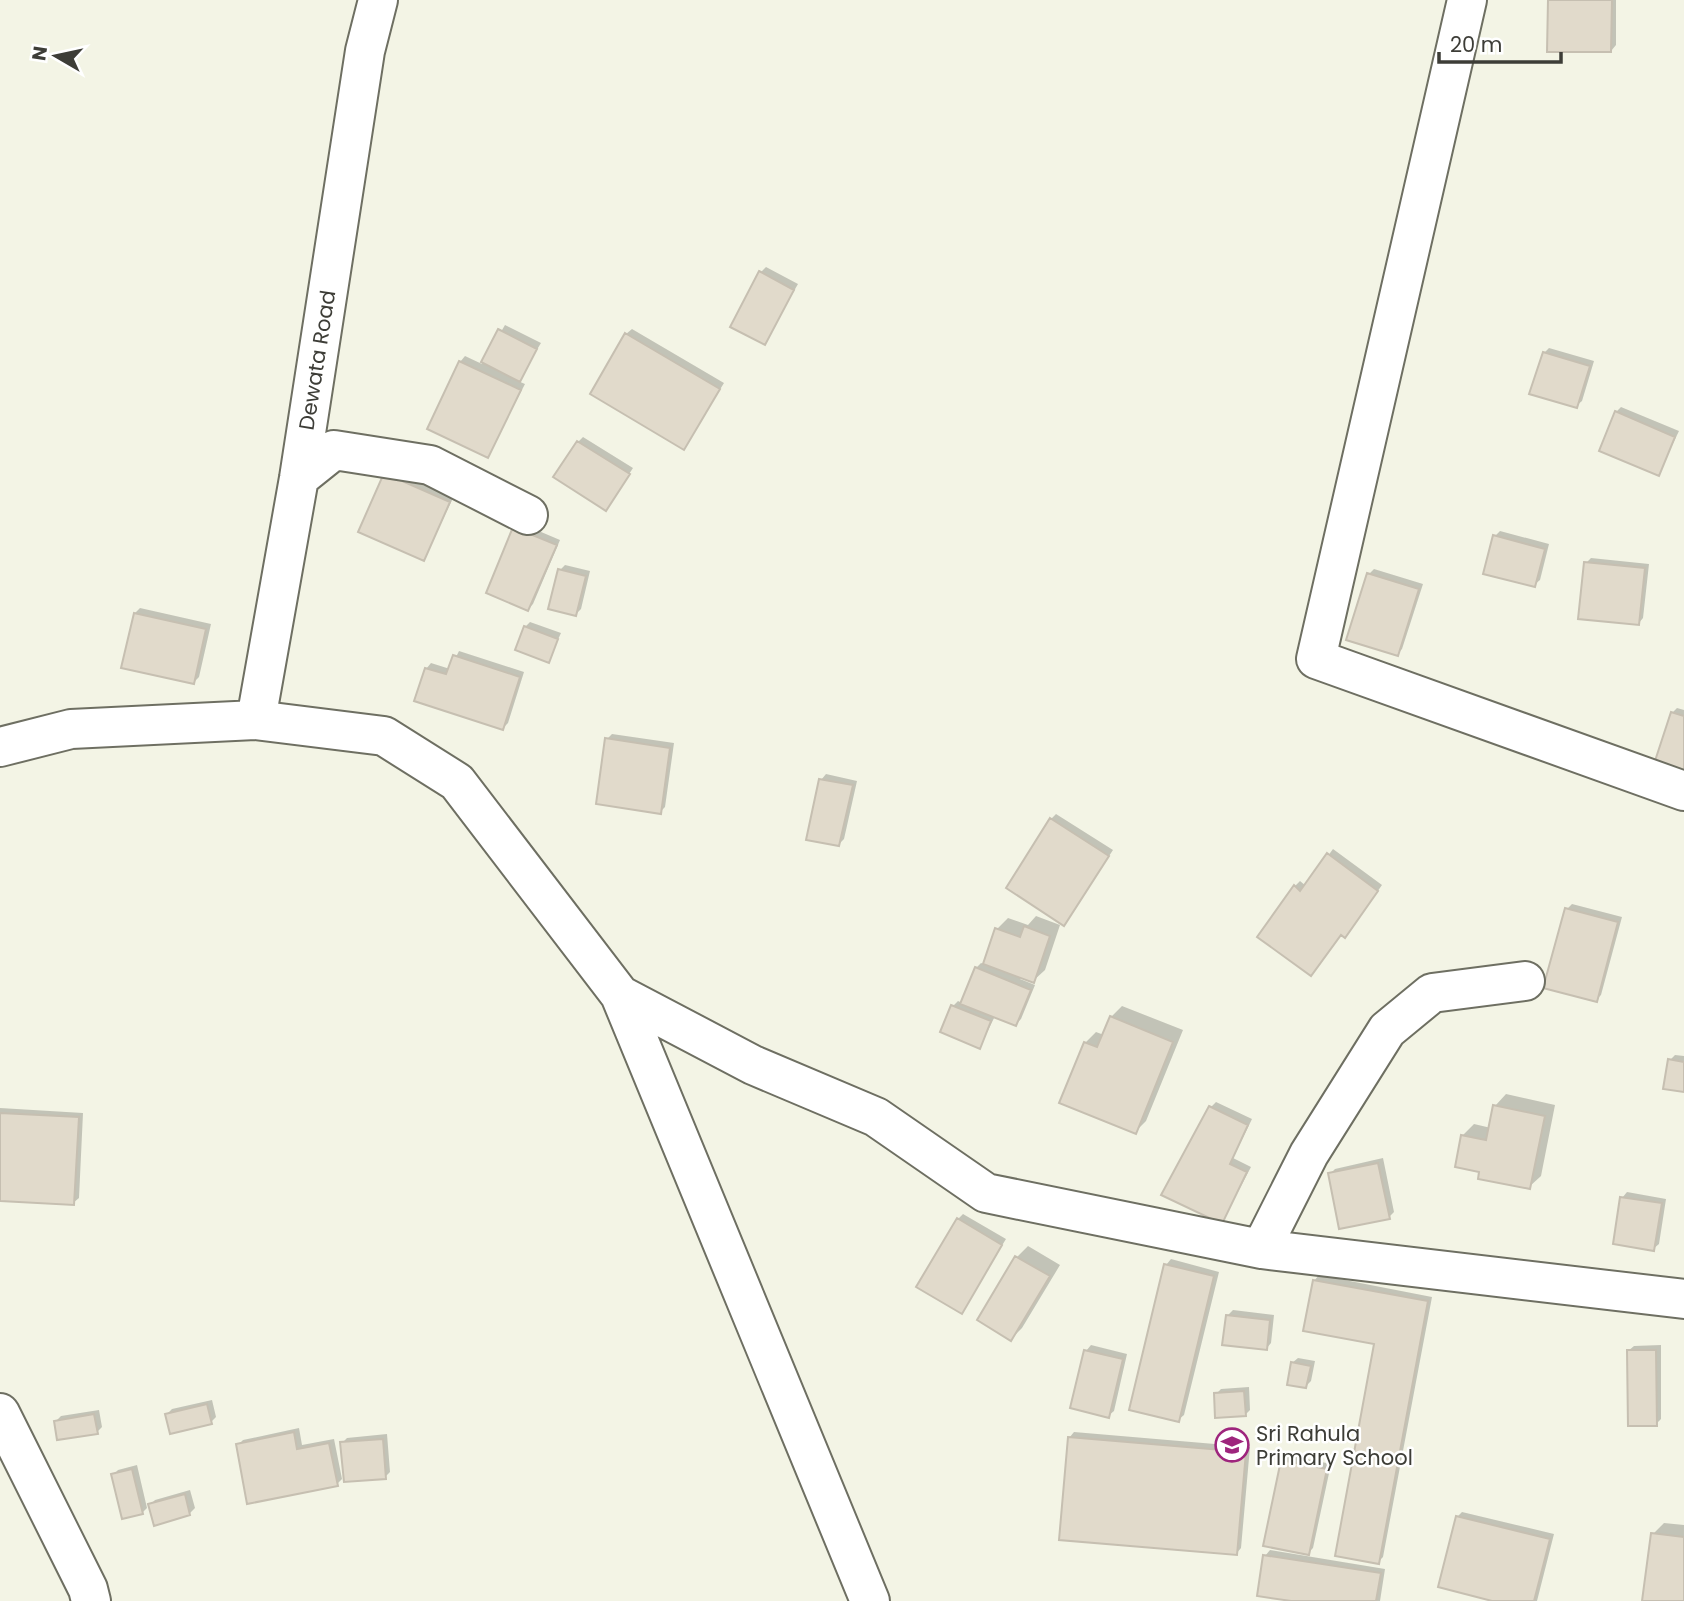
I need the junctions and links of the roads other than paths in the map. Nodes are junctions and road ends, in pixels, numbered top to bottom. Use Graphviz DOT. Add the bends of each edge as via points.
graph roads {
  1 [pos="377,0"];
  2 [pos="1466,0"];
  3 [pos="299,478"];
  4 [pos="528,515"];
  5 [pos="256,720"];
  6 [pos="0,747"];
  7 [pos="1684,791"];
  8 [pos="1525,981"];
  9 [pos="621,995"];
  10 [pos="1261,1250"];
  11 [pos="1684,1299"];
  12 [pos="0,1413"];
  13 [pos="90,1601"];
  14 [pos="870,1601"];
  1 -- 3 [label="street, Dewata Road" via="365,51"];
  2 -- 7 [label="street" via="1316,659"];
  3 -- 4 [label="street" via="334,450 430,465"];
  3 -- 5 [label="street, Dewata Road"];
  5 -- 6 [label="street" via="71,729"];
  5 -- 9 [label="street" via="384,736 457,782"];
  8 -- 10 [label="street" via="1432,993 1387,1030 1309,1154"];
  9 -- 10 [label="street" via="753,1065 876,1116 986,1193"];
  9 -- 14 [label="street"];
  10 -- 11 [label="street"];
  12 -- 13 [label="street"];
}
